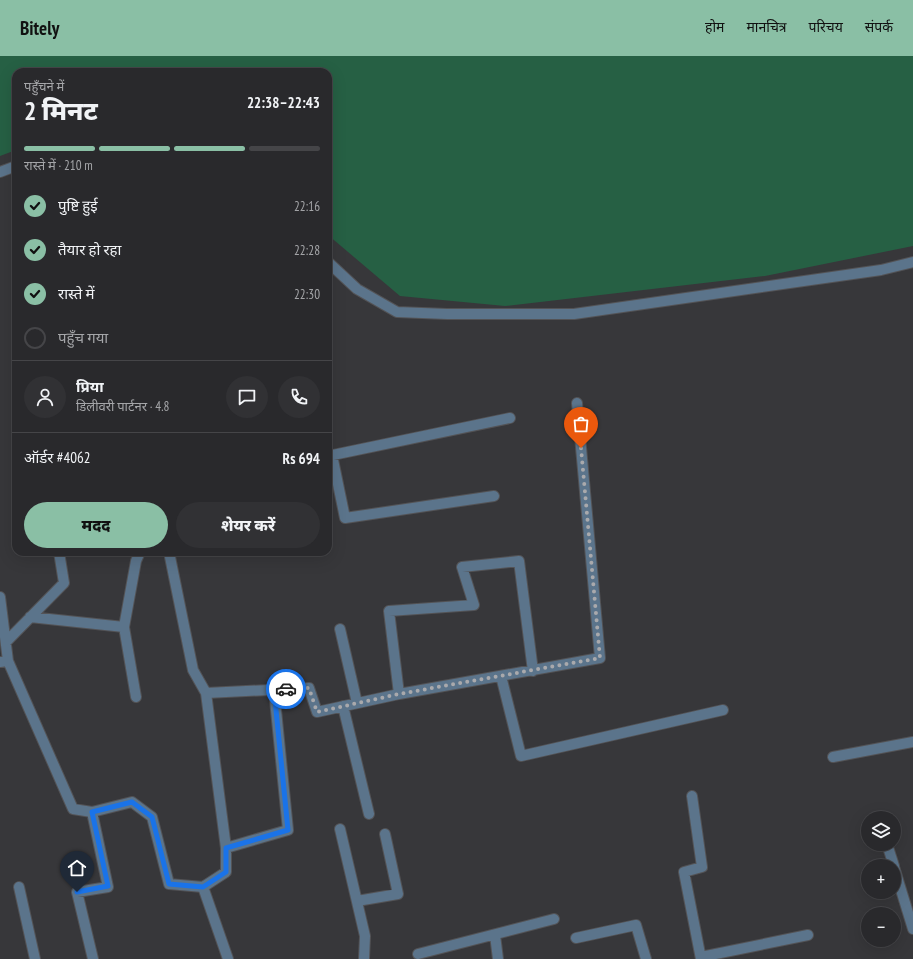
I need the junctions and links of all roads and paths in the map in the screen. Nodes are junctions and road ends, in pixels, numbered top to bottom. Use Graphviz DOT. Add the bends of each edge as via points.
graph roads {
  1 [pos="12,168"];
  2 [pos="0,172"];
  3 [pos="913,262"];
  4 [pos="332,266"];
  5 [pos="577,402"];
  6 [pos="510,418"];
  7 [pos="332,456"];
  8 [pos="332,464"];
  9 [pos="494,496"];
  10 [pos="60,556"];
  11 [pos="138,556"];
  12 [pos="169,556"];
  13 [pos="0,597"];
  14 [pos="1,611"];
  15 [pos="30,618"];
  16 [pos="124,627"];
  17 [pos="340,628"];
  18 [pos="6,642"];
  19 [pos="4,662"];
  20 [pos="533,671"];
  21 [pos="501,676"];
  22 [pos="274,690"];
  23 [pos="206,693"];
  24 [pos="399,694"];
  25 [pos="136,697"];
  26 [pos="357,703"];
  27 [pos="343,706"];
  28 [pos="723,710"];
  29 [pos="913,742"];
  30 [pos="833,757"];
  31 [pos="692,796"];
  32 [pos="92,812"];
  33 [pos="369,814"];
  34 [pos="340,829"];
  35 [pos="385,834"];
  36 [pos="226,848"];
  37 [pos="19,886"];
  38 [pos="203,887"];
  39 [pos="901,889"];
  40 [pos="357,901"];
  41 [pos="554,919"];
  42 [pos="913,929"];
  43 [pos="495,935"];
  44 [pos="808,935"];
  45 [pos="576,938"];
  46 [pos="418,954"];
  47 [pos="701,958"];
  48 [pos="35,959"];
  49 [pos="93,959"];
  50 [pos="228,959"];
  51 [pos="364,959"];
  52 [pos="498,959"];
  53 [pos="646,959"];
  1 -- 2 [label="street"];
  3 -- 4 [label="street" via="882,270 574,314 397,312 357,289"];
  5 -- 20 [label="street" via="600,658"];
  6 -- 7 [label="street"];
  8 -- 9 [label="street" via="345,518"];
  10 -- 15 [label="street" via="64,583"];
  11 -- 16 [label="street"];
  12 -- 23 [label="street" via="193,670"];
  13 -- 14 [label="street"];
  14 -- 18 [label="street"];
  15 -- 16 [label="street"];
  15 -- 18 [label="street"];
  16 -- 25 [label="street"];
  17 -- 26 [label="street"];
  18 -- 19 [label="street"];
  19 -- 32 [label="street" via="73,809"];
  20 -- 21 [label="street"];
  20 -- 24 [label="street" via="519,561 462,567 474,604 389,611"];
  21 -- 24 [label="street"];
  21 -- 28 [label="street" via="521,756"];
  22 -- 23 [label="street"];
  22 -- 27 [label="street" via="309,688 317,712"];
  22 -- 36 [label="street" via="288,830"];
  23 -- 36 [label="street"];
  24 -- 26 [label="street"];
  26 -- 27 [label="street"];
  27 -- 33 [label="street"];
  29 -- 30 [label="street"];
  31 -- 47 [label="street" via="702,866 684,872"];
  32 -- 38 [label="street" via="132,802 152,817 169,884"];
  32 -- 49 [label="street" via="108,886 77,892"];
  34 -- 40 [label="street"];
  35 -- 40 [label="street" via="398,894"];
  36 -- 38 [label="street" via="226,872"];
  37 -- 48 [label="street"];
  38 -- 50 [label="street"];
  39 -- 42 [label="street"];
  40 -- 51 [label="street" via="365,936"];
  41 -- 43 [label="street"];
  43 -- 46 [label="street"];
  43 -- 52 [label="street"];
  44 -- 47 [label="street"];
  45 -- 53 [label="street" via="636,925"];
}
